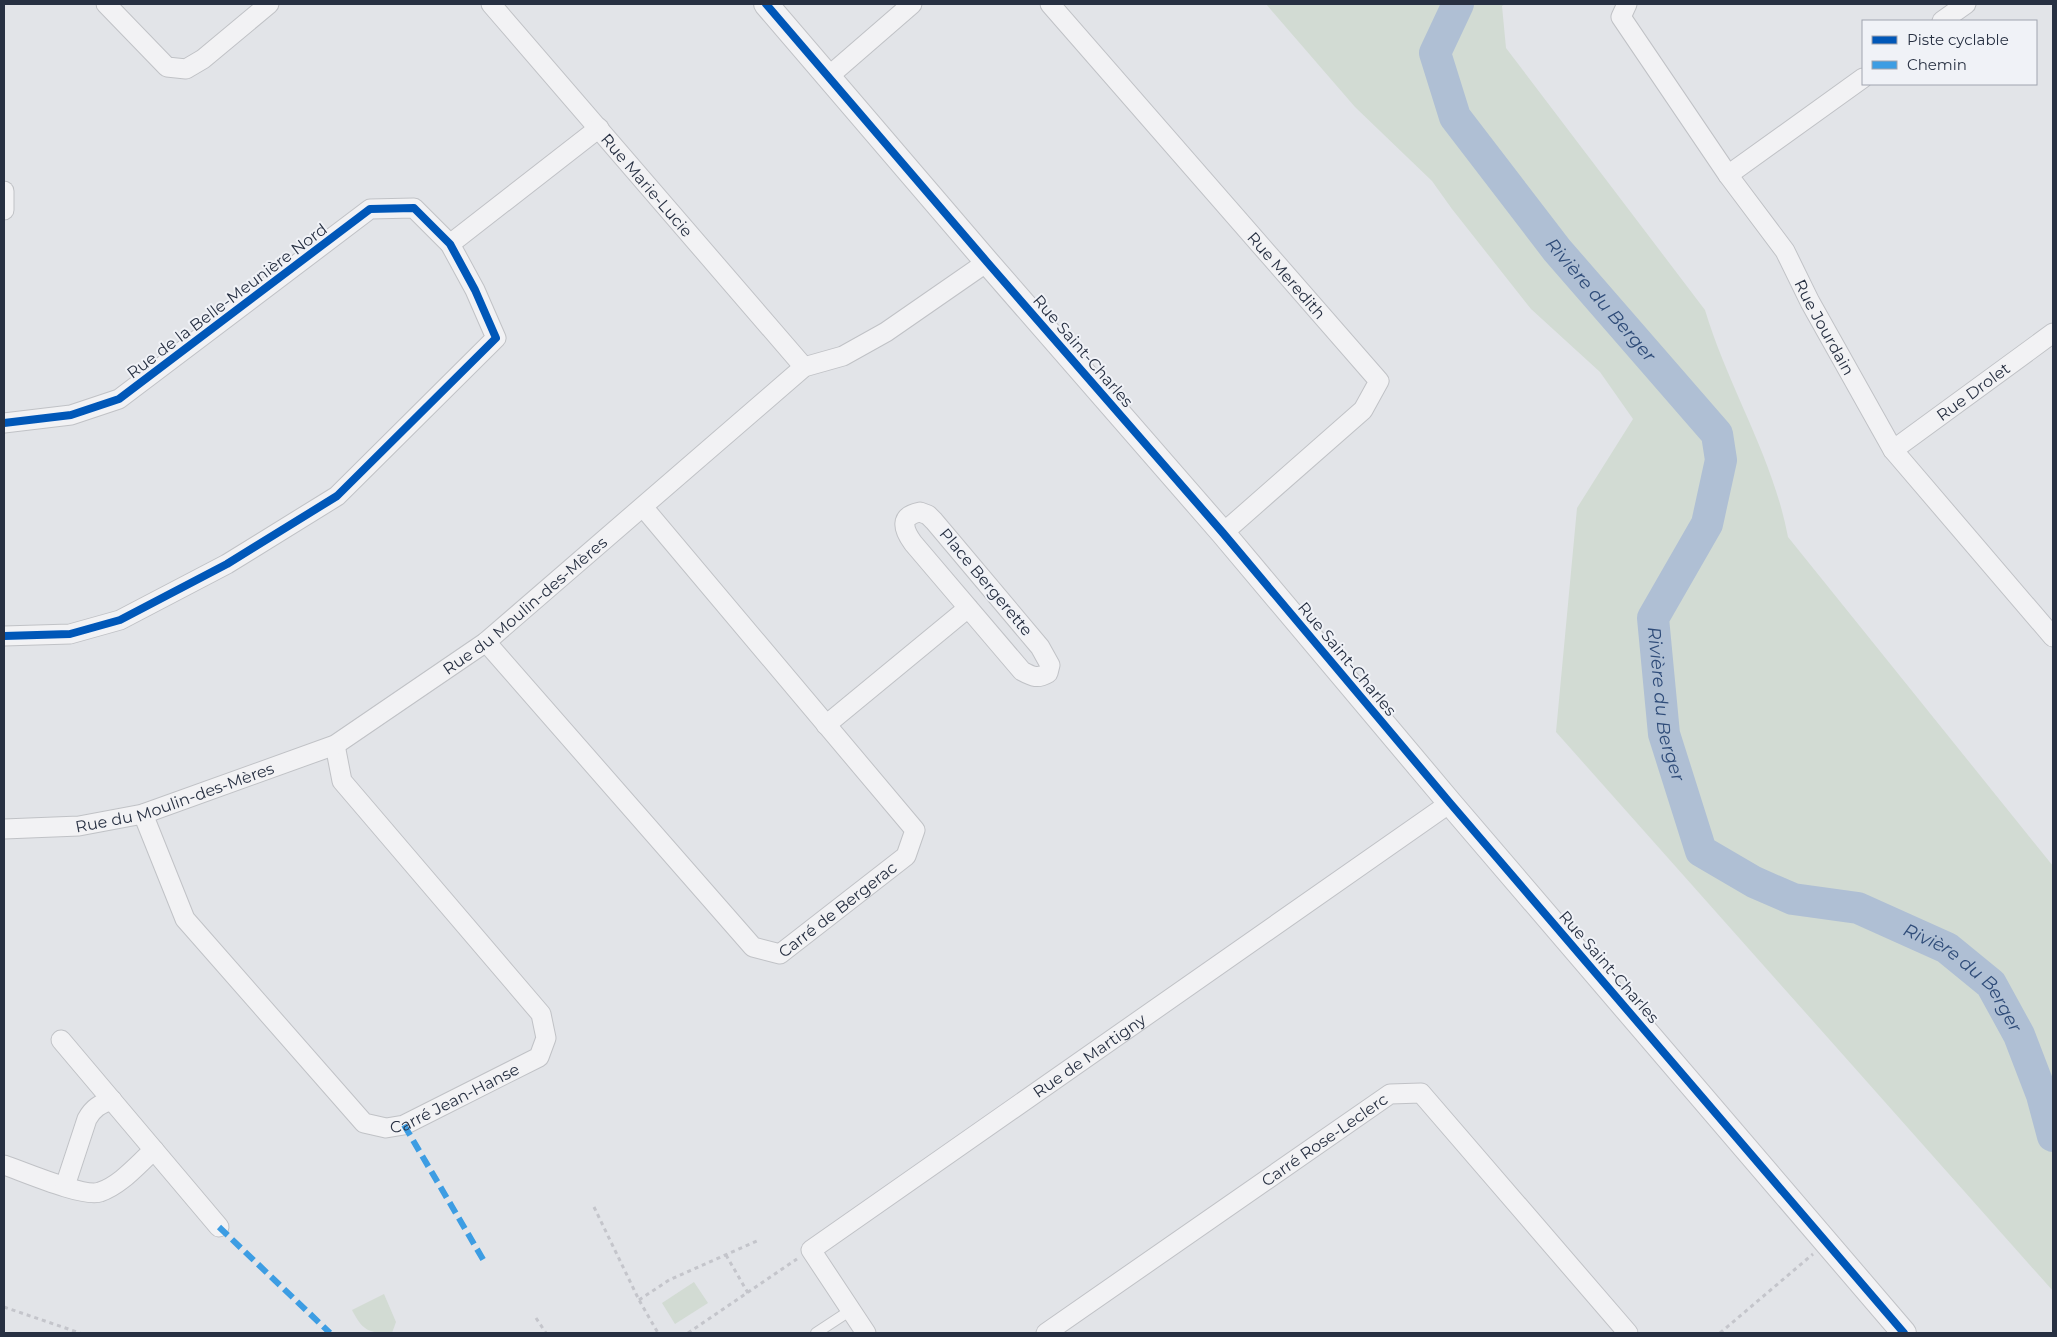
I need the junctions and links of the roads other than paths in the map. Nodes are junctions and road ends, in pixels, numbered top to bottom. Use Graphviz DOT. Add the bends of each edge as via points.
graph roads {
  1 [pos="106,4"];
  2 [pos="269,4"];
  3 [pos="491,4"];
  4 [pos="766,4"];
  5 [pos="912,4"];
  6 [pos="1050,4"];
  7 [pos="1627,4"];
  8 [pos="1966,4"];
  9 [pos="1943,20"];
  10 [pos="829,76"];
  11 [pos="1862,79"];
  12 [pos="599,128"];
  13 [pos="1728,175"];
  14 [pos="4,191"];
  15 [pos="4,210"];
  16 [pos="450,244"];
  17 [pos="987,262"];
  18 [pos="2053,333"];
  19 [pos="804,367"];
  20 [pos="4,423"];
  21 [pos="1893,450"];
  22 [pos="643,508"];
  23 [pos="1223,533"];
  24 [pos="968,608"];
  25 [pos="4,636"];
  26 [pos="2053,637"];
  27 [pos="486,642"];
  28 [pos="826,725"];
  29 [pos="335,745"];
  30 [pos="1450,803"];
  31 [pos="144,814"];
  32 [pos="4,828"];
  33 [pos="61,1040"];
  34 [pos="112,1100"];
  35 [pos="154,1150"];
  36 [pos="4,1165"];
  37 [pos="65,1186"];
  38 [pos="219,1227"];
  39 [pos="851,1310"];
  40 [pos="816,1333"];
  41 [pos="866,1333"];
  42 [pos="1046,1333"];
  43 [pos="1628,1333"];
  44 [pos="1904,1333"];
  1 -- 2 [label="street" via="167,67 186,69 203,59"];
  3 -- 12 [label="street, Rue Marie-Lucie"];
  4 -- 10 [label="street, Rue Saint-Charles"];
  5 -- 10 [label="street"];
  6 -- 23 [label="street, Rue Meredith" via="1379,381 1363,410"];
  7 -- 13 [label="street, Rue Jourdain" via="1621,18"];
  8 -- 9 [label="street"];
  10 -- 17 [label="street, Rue Saint-Charles"];
  11 -- 13 [label="street"];
  12 -- 16 [label="street"];
  12 -- 19 [label="street, Rue Marie-Lucie"];
  13 -- 21 [label="street, Rue Jourdain" via="1786,251 1810,302"];
  14 -- 15 [label="street"];
  16 -- 20 [label="street, Rue de la Belle-Meunière Nord" via="414,208 370,209 119,400 71,415"];
  16 -- 25 [label="street, Rue de la Belle-Meunière Nord" via="496,338 337,496 227,564 120,620 70,634"];
  17 -- 19 [label="street, Rue du Moulin-des-Mères" via="886,332 843,356"];
  17 -- 23 [label="street, Rue Saint-Charles"];
  18 -- 21 [label="street, Rue Drolet"];
  19 -- 22 [label="street, Rue du Moulin-des-Mères"];
  21 -- 26 [label="street, Rue Jourdain"];
  22 -- 27 [label="street, Rue du Moulin-des-Mères"];
  22 -- 28 [label="street, Carré de Bergerac"];
  23 -- 30 [label="street, Rue Saint-Charles"];
  24 -- 24 [label="street, Place Bergerette" via="1022,671 1034,678 1048,673 1050,665 1040,647 934,520 920,512 910,514 904,525 906,533"];
  24 -- 28 [label="street, Place Bergerette"];
  27 -- 28 [label="street, Carré de Bergerac" via="753,947 780,954 906,856 915,830"];
  27 -- 29 [label="street, Rue du Moulin-des-Mères"];
  29 -- 31 [label="street, Rue du Moulin-des-Mères"];
  29 -- 31 [label="street, Carré Jean-Hanse" via="342,781 541,1014 546,1038 539,1057 404,1125 386,1128 364,1123 185,919"];
  30 -- 39 [label="street, Rue de Martigny" via="811,1250"];
  30 -- 44 [label="street, Rue Saint-Charles"];
  31 -- 32 [label="street, Rue du Moulin-des-Mères" via="79,826"];
  33 -- 34 [label="street"];
  34 -- 35 [label="street"];
  34 -- 37 [label="street" via="91,1111"];
  35 -- 37 [label="street" via="112,1186 97,1193"];
  35 -- 38 [label="street"];
  36 -- 37 [label="street"];
  39 -- 40 [label="lane"];
  39 -- 41 [label="street, Rue de Martigny"];
  42 -- 43 [label="street, Carré Rose-Leclerc" via="1390,1094 1421,1093"];
}
